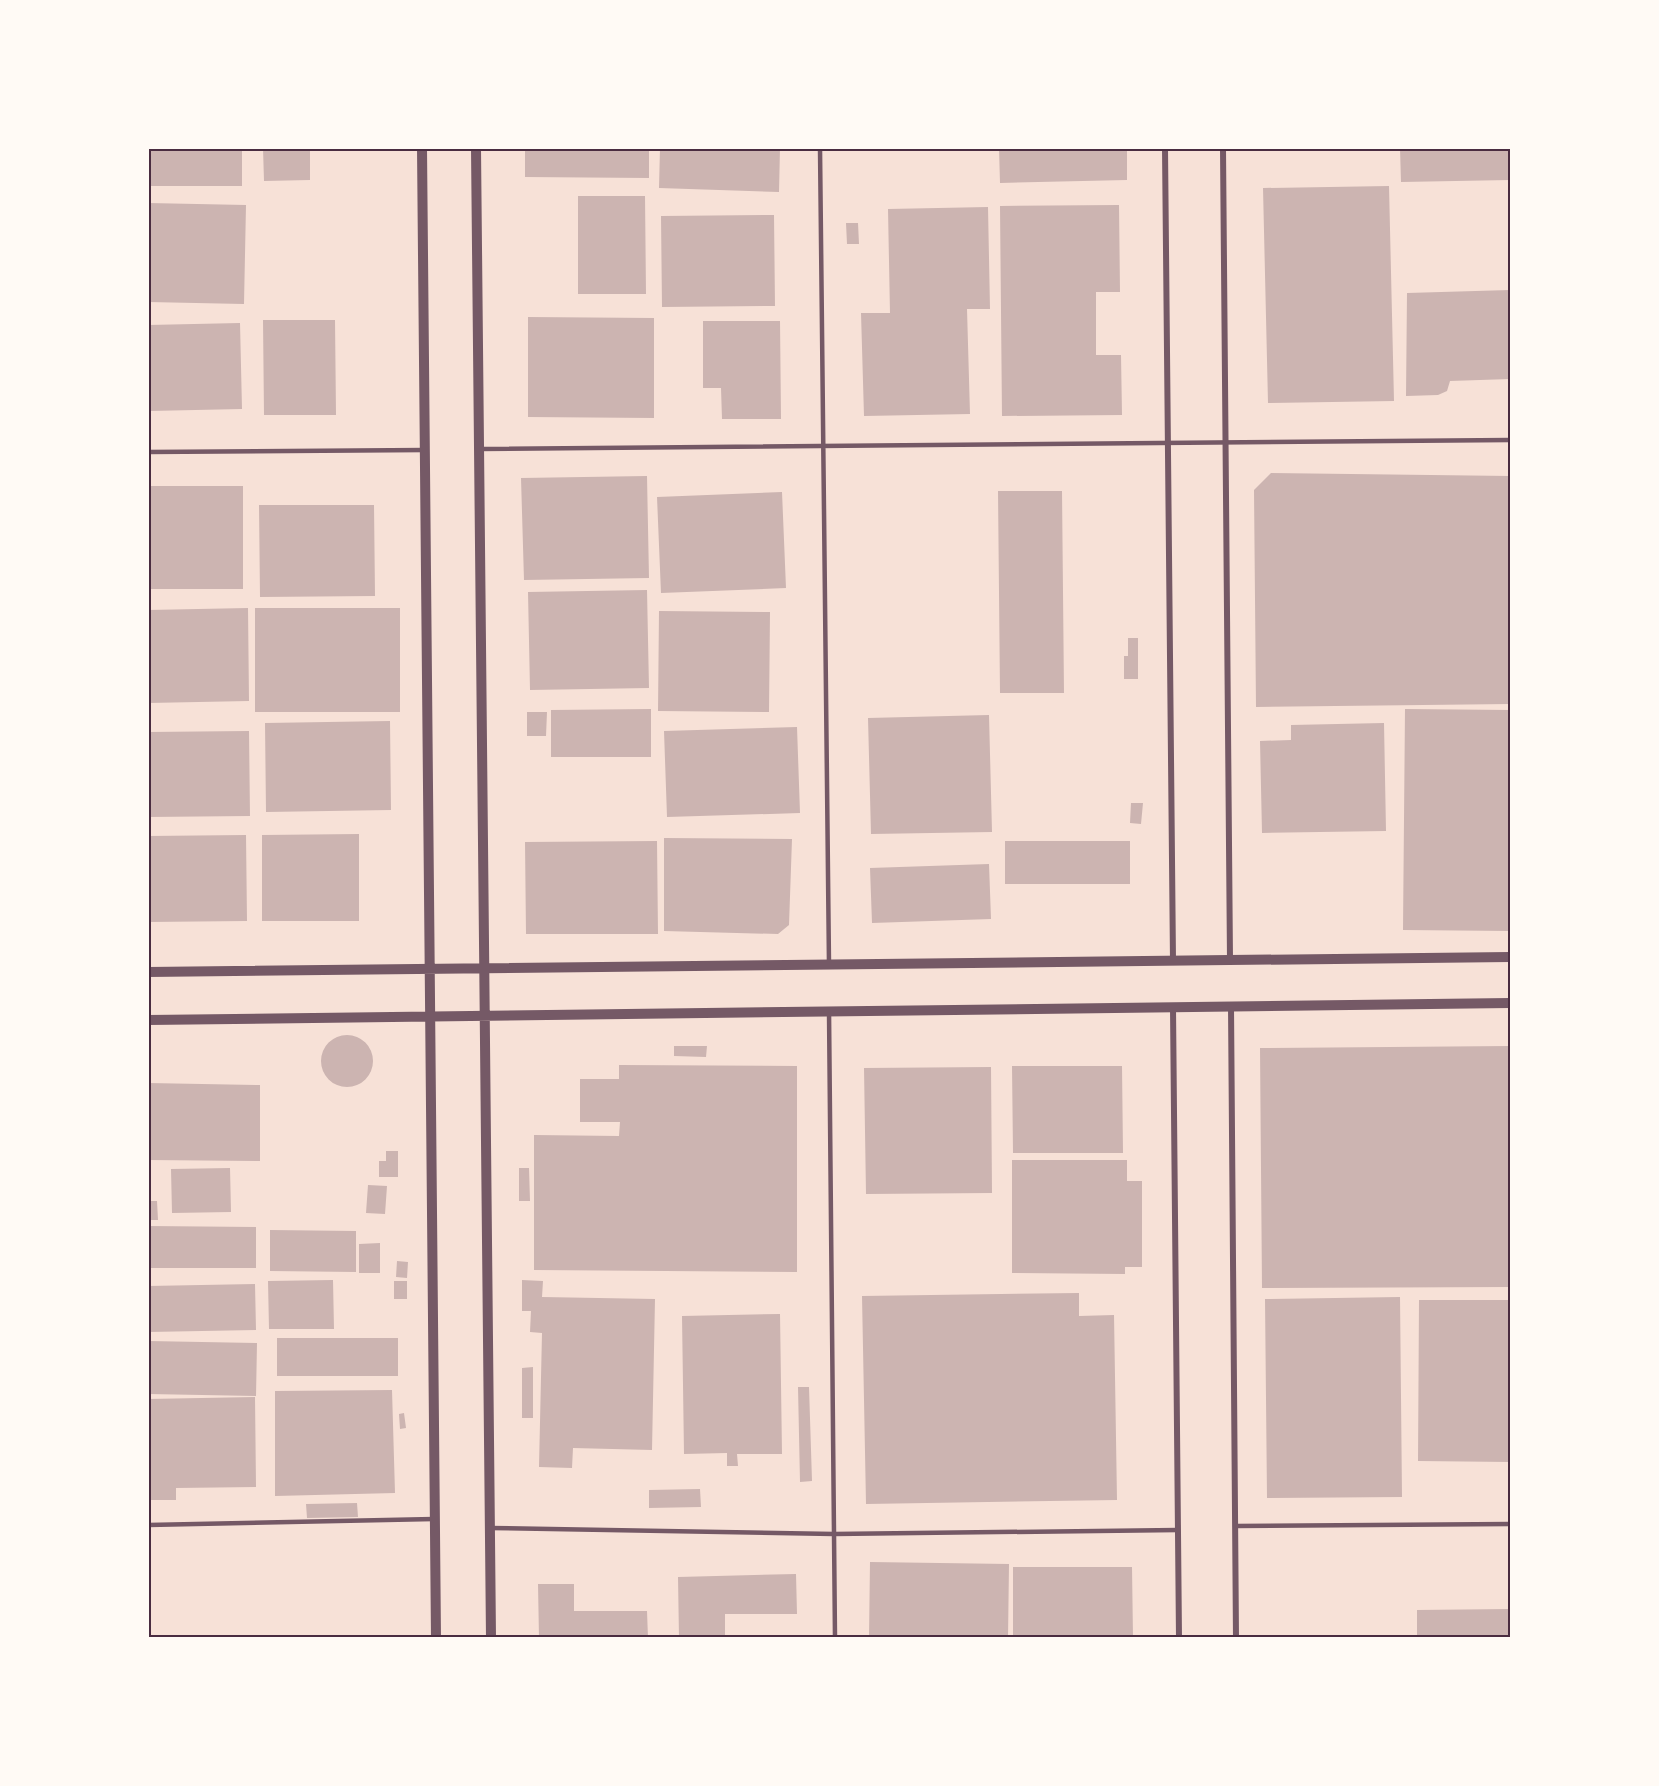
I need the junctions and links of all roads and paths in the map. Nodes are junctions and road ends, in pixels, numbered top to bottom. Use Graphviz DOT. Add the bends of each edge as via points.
graph roads {
  1 [pos="422,148"];
  2 [pos="476,148"];
  3 [pos="820,148"];
  4 [pos="1165,148"];
  5 [pos="1223,148"];
  6 [pos="1510,440"];
  7 [pos="1225,442"];
  8 [pos="1168,443"];
  9 [pos="823,446"];
  10 [pos="479,449"];
  11 [pos="425,450"];
  12 [pos="148,452"];
  13 [pos="1510,957"];
  14 [pos="1230,960"];
  15 [pos="1173,961"];
  16 [pos="829,964"];
  17 [pos="484,968"];
  18 [pos="430,969"];
  19 [pos="148,972"];
  20 [pos="1510,1003"];
  21 [pos="1230,1006"];
  22 [pos="1173,1007"];
  23 [pos="829,1011"];
  24 [pos="484,1015"];
  25 [pos="430,1016"];
  26 [pos="148,1020"];
  27 [pos="435,1519"];
  28 [pos="1510,1524"];
  29 [pos="148,1525"];
  30 [pos="1235,1526"];
  31 [pos="489,1528"];
  32 [pos="1178,1530"];
  33 [pos="834,1533"];
  34 [pos="436,1638"];
  35 [pos="490,1638"];
  36 [pos="836,1638"];
  37 [pos="1179,1638"];
  38 [pos="1236,1638"];
  1 -- 11 [label="street"];
  2 -- 10 [label="street"];
  3 -- 9 [label="lane"];
  4 -- 8 [label="street"];
  5 -- 7 [label="street"];
  6 -- 7 [label="lane"];
  7 -- 8 [label="lane"];
  7 -- 14 [label="street"];
  8 -- 9 [label="lane"];
  8 -- 15 [label="street"];
  9 -- 10 [label="lane"];
  9 -- 16 [label="lane"];
  10 -- 17 [label="street"];
  11 -- 12 [label="lane"];
  11 -- 18 [label="street"];
  13 -- 14 [label="street"];
  14 -- 15 [label="street"];
  15 -- 16 [label="street"];
  16 -- 17 [label="street"];
  17 -- 18 [label="street"];
  17 -- 24 [label="street"];
  18 -- 19 [label="street"];
  18 -- 25 [label="street"];
  20 -- 21 [label="street"];
  21 -- 22 [label="street"];
  21 -- 30 [label="street"];
  22 -- 23 [label="street"];
  22 -- 32 [label="street"];
  23 -- 24 [label="street"];
  23 -- 33 [label="lane"];
  24 -- 25 [label="street"];
  24 -- 31 [label="street"];
  25 -- 26 [label="street"];
  25 -- 27 [label="street"];
  27 -- 29 [label="lane"];
  27 -- 34 [label="street"];
  28 -- 30 [label="lane"];
  30 -- 38 [label="street"];
  31 -- 33 [label="lane"];
  31 -- 35 [label="street"];
  32 -- 33 [label="lane"];
  32 -- 37 [label="street"];
  33 -- 36 [label="lane"];
}
